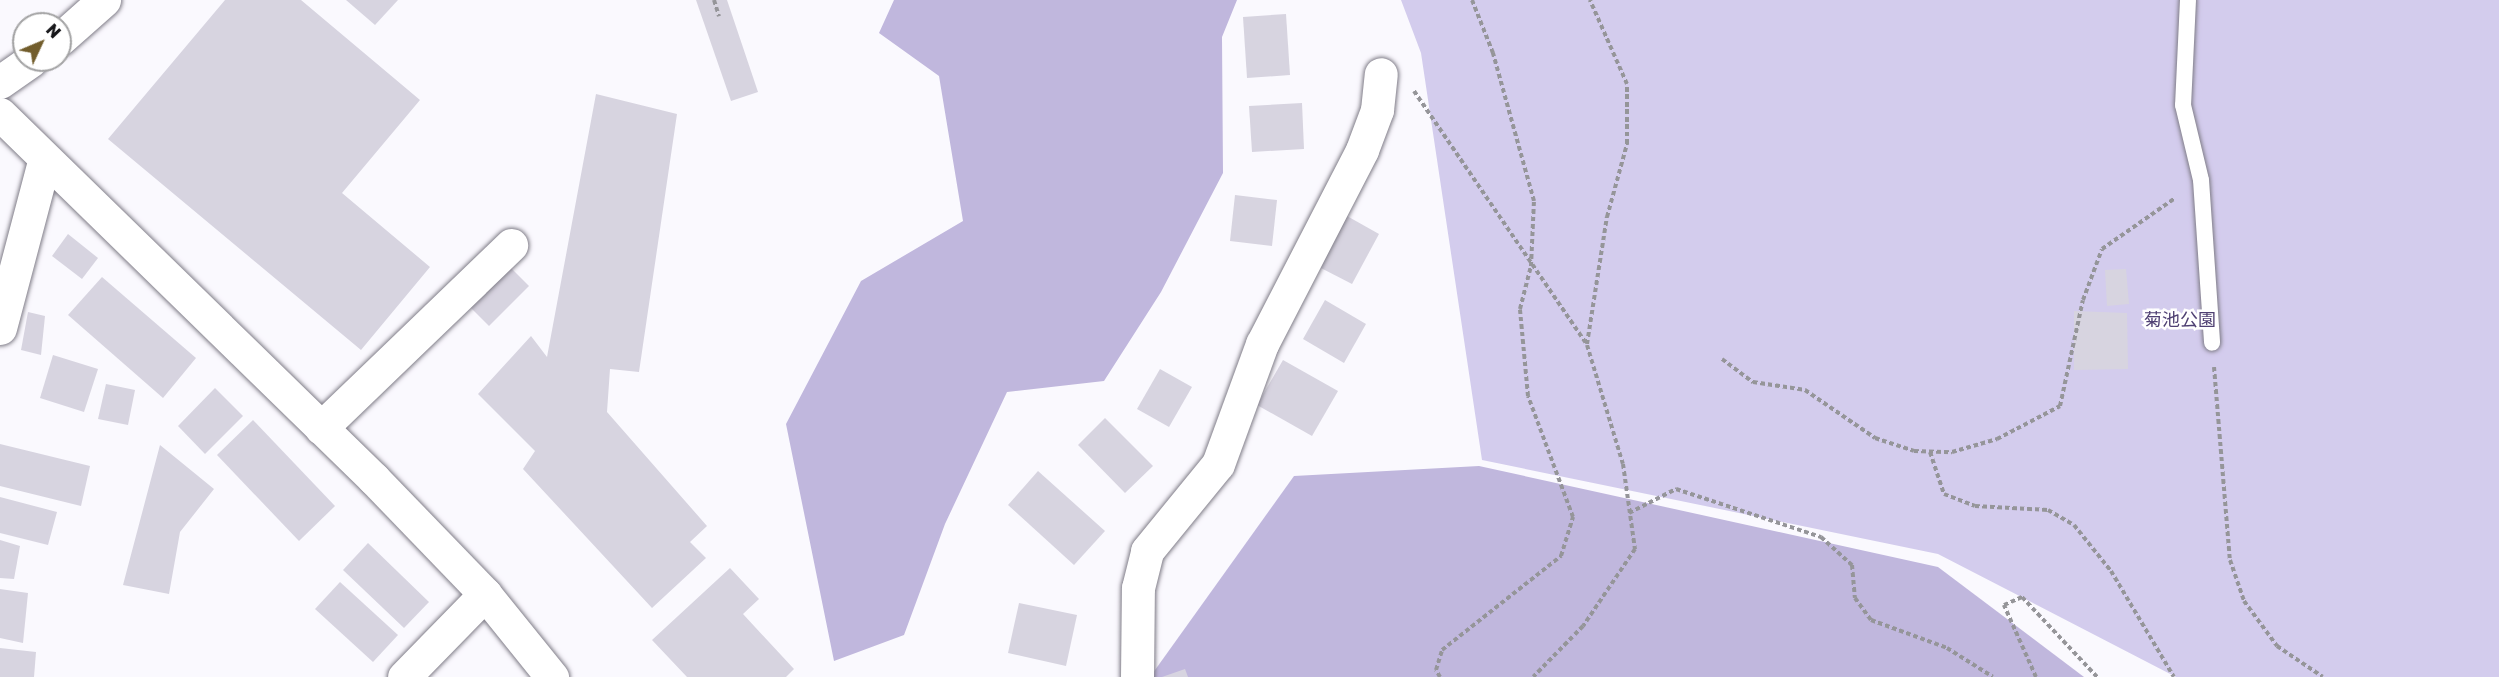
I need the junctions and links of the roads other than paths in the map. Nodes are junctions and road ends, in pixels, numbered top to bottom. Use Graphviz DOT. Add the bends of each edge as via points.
graph roads {
  1 [pos="104,0"];
  2 [pos="2188,0"];
  3 [pos="72,28"];
  4 [pos="14,72"];
  5 [pos="1381,74"];
  6 [pos="0,82"];
  7 [pos="0,114"];
  8 [pos="44,161"];
  9 [pos="511,244"];
  10 [pos="0,328"];
  11 [pos="2212,343"];
  12 [pos="321,428"];
  13 [pos="484,594"];
  14 [pos="404,677"];
  15 [pos="552,677"];
  16 [pos="1137,677"];
  1 -- 3 [label="street"];
  2 -- 11 [label="lane" via="2183,105 2201,180"];
  4 -- 6 [label="street"];
  5 -- 16 [label="street" via="1377,110 1362,150 1262,344 1218,464 1147,551 1138,588"];
  7 -- 8 [label="street"];
  8 -- 10 [label="street"];
  8 -- 12 [label="street"];
  9 -- 12 [label="street"];
  12 -- 13 [label="street"];
  13 -- 14 [label="street"];
  13 -- 15 [label="street"];
}
